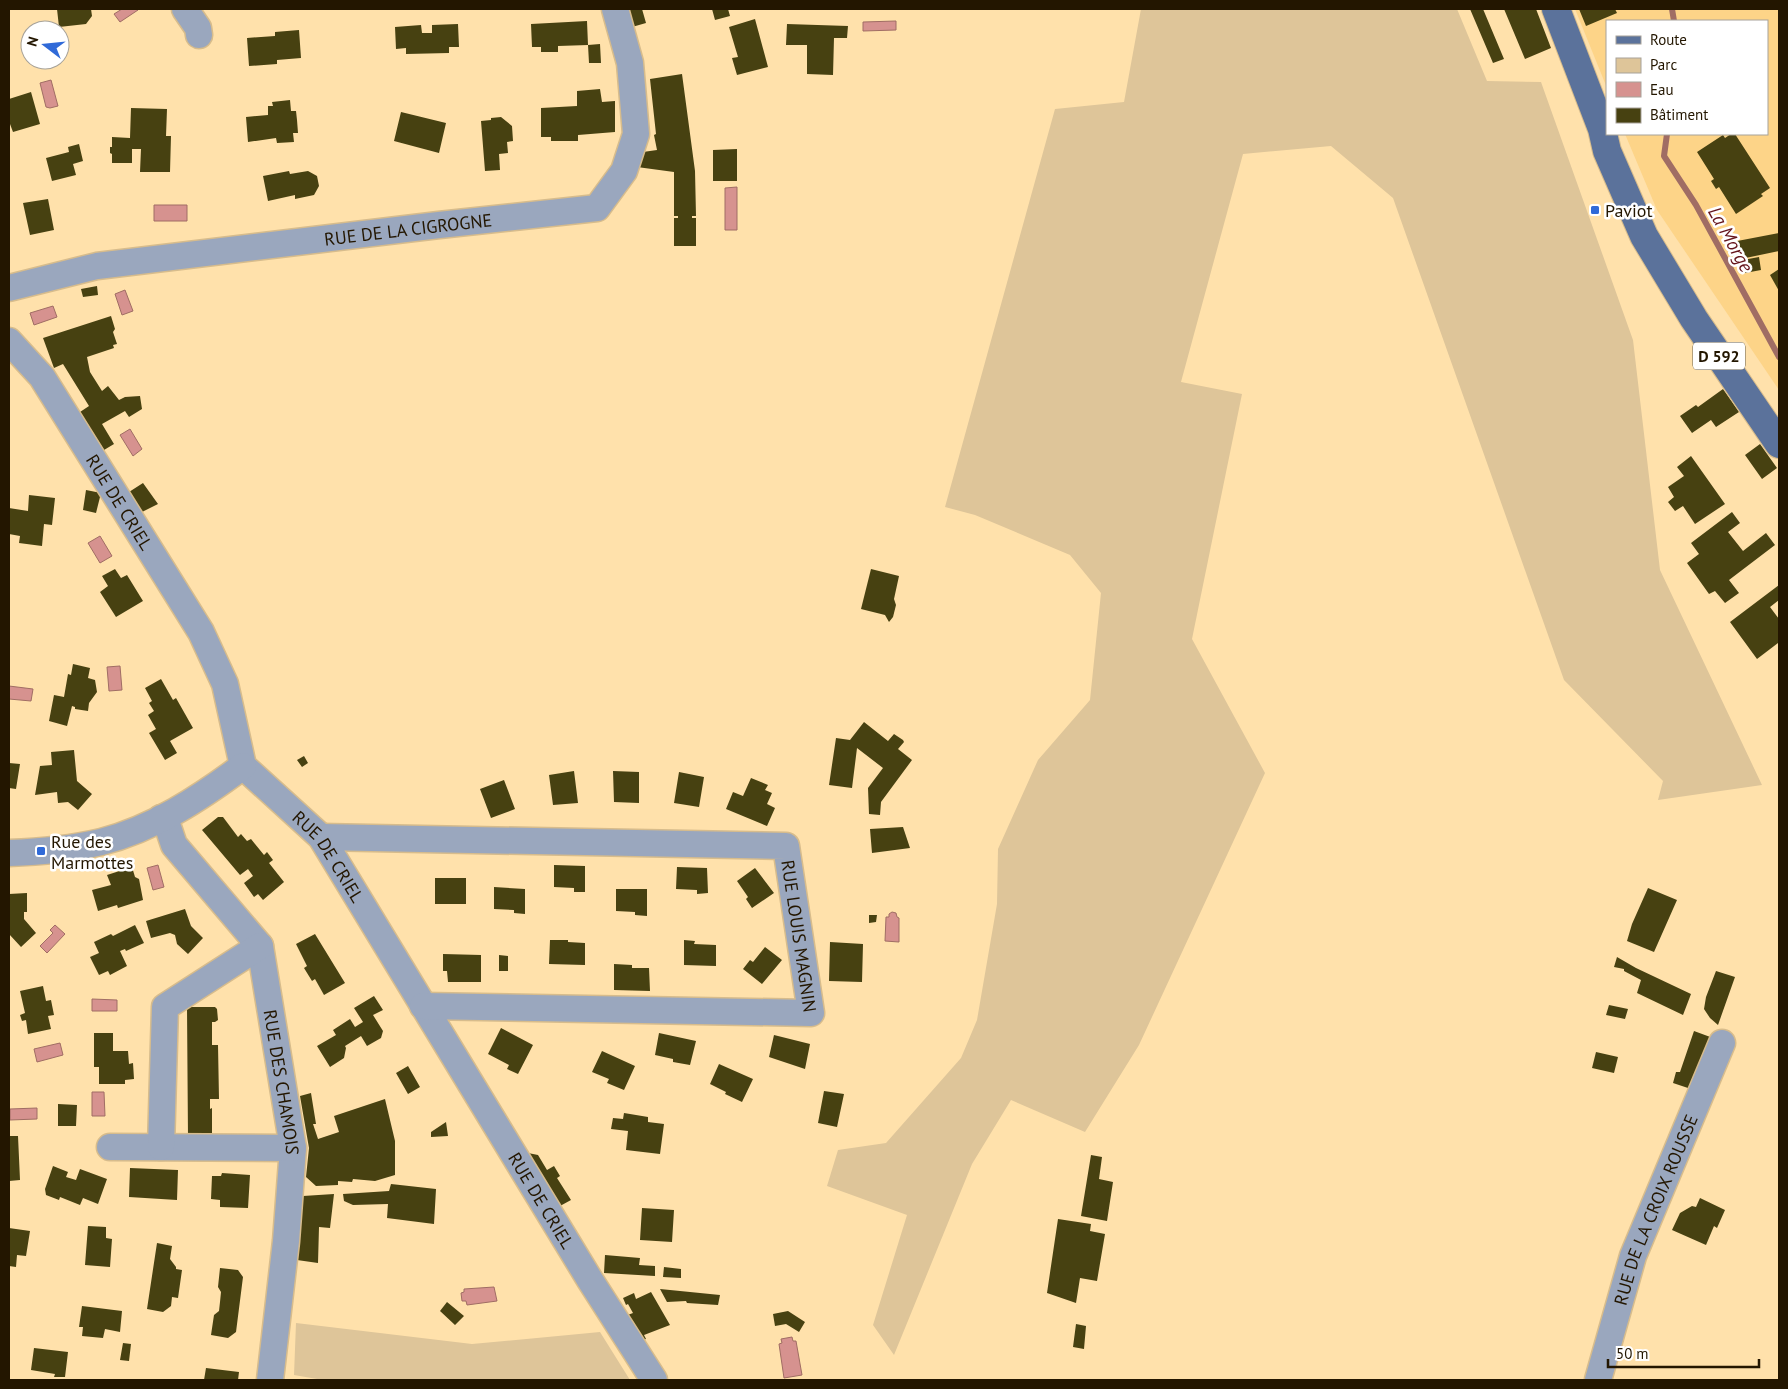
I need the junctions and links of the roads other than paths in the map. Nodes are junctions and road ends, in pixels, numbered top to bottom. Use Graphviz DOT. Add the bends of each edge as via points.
graph roads {
  1 [pos="185,9"];
  2 [pos="615,9"];
  3 [pos="1556,9"];
  4 [pos="199,35"];
  5 [pos="9,288"];
  6 [pos="9,342"];
  7 [pos="1779,444"];
  8 [pos="243,766"];
  9 [pos="161,818"];
  10 [pos="321,837"];
  11 [pos="9,854"];
  12 [pos="260,946"];
  13 [pos="424,1006"];
  14 [pos="1722,1043"];
  15 [pos="110,1147"];
  16 [pos="161,1147"];
  17 [pos="293,1148"];
  18 [pos="270,1380"];
  19 [pos="654,1380"];
  20 [pos="1598,1380"];
  1 -- 4 [label="street"];
  2 -- 5 [label="street, RUE DE LA CIGROGNE" via="630,62 636,134 624,171 597,208 97,266"];
  3 -- 7 [label="main road, D 592" via="1602,129 1607,152 1644,236 1694,319"];
  6 -- 8 [label="street, RUE DE CRIEL" via="42,377 202,632 225,684"];
  8 -- 9 [label="street"];
  8 -- 10 [label="street, RUE DE CRIEL"];
  9 -- 11 [label="street" via="100,842"];
  9 -- 12 [label="street" via="174,845"];
  10 -- 13 [label="street, RUE DE CRIEL"];
  10 -- 13 [label="street, RUE LOUIS MAGNIN" via="786,846 811,1013"];
  12 -- 16 [label="street" via="165,1007"];
  12 -- 17 [label="street, RUE DES CHAMOIS"];
  13 -- 19 [label="street, RUE DE CRIEL"];
  14 -- 20 [label="street, RUE DE LA CROIX ROUSSE" via="1633,1256"];
  15 -- 16 [label="street"];
  16 -- 17 [label="street"];
  17 -- 18 [label="street, RUE DES CHAMOIS"];
}
